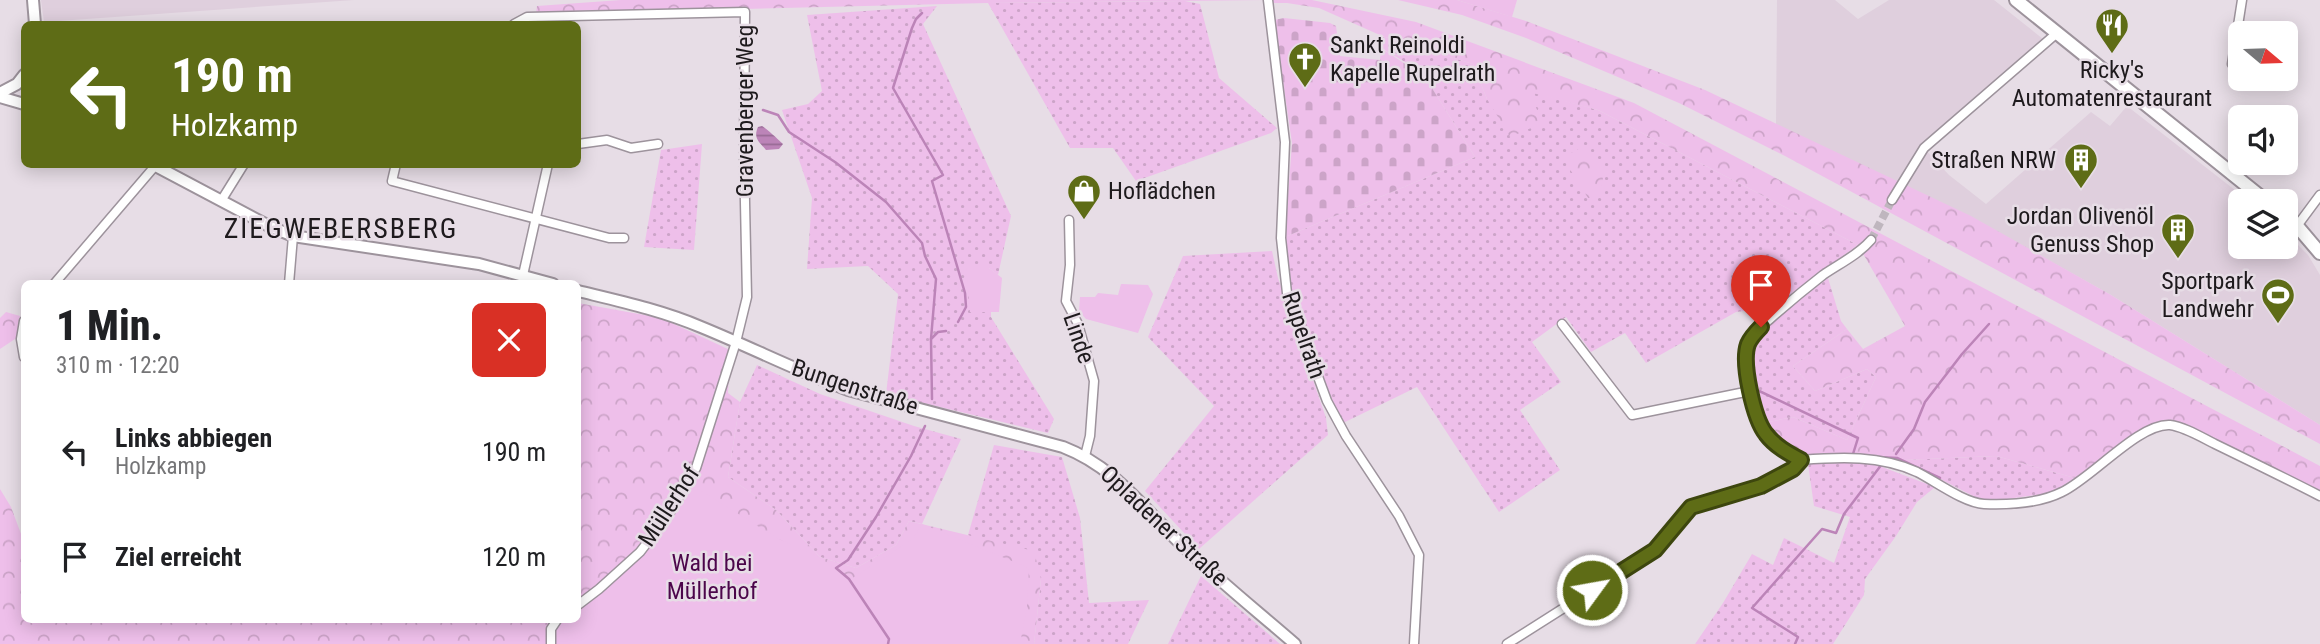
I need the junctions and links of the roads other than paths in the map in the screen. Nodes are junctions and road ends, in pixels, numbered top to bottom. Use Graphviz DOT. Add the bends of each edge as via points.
graph roads {
  1 [pos="33,0"];
  2 [pos="1268,0"];
  3 [pos="2016,0"];
  4 [pos="2242,0"];
  5 [pos="35,21"];
  6 [pos="527,21"];
  7 [pos="2239,21"];
  8 [pos="2057,33"];
  9 [pos="21,78"];
  10 [pos="0,95"];
  11 [pos="21,103"];
  12 [pos="581,144"];
  13 [pos="658,144"];
  14 [pos="151,168"];
  15 [pos="160,168"];
  16 [pos="242,168"];
  17 [pos="396,168"];
  18 [pos="547,168"];
  19 [pos="2251,189"];
  20 [pos="2320,195"];
  21 [pos="1892,200"];
  22 [pos="221,201"];
  23 [pos="536,219"];
  24 [pos="1069,220"];
  25 [pos="2298,225"];
  26 [pos="2298,227"];
  27 [pos="293,236"];
  28 [pos="624,238"];
  29 [pos="1871,240"];
  30 [pos="2320,253"];
  31 [pos="523,275"];
  32 [pos="57,280"];
  33 [pos="289,280"];
  34 [pos="540,280"];
  35 [pos="581,292"];
  36 [pos="1562,324"];
  37 [pos="736,342"];
  38 [pos="1750,391"];
  39 [pos="977,424"];
  40 [pos="1085,456"];
  41 [pos="1801,460"];
  42 [pos="2320,496"];
  43 [pos="581,603"];
  44 [pos="555,623"];
  45 [pos="551,644"];
  46 [pos="1296,644"];
  47 [pos="1414,644"];
  48 [pos="1507,644"];
  1 -- 5 [label="main road"];
  2 -- 47 [label="street, Rupelrath" via="1285,142 1281,238 1287,293 1327,401 1419,555"];
  3 -- 8 [label="main road"];
  4 -- 7 [label="street"];
  6 -- 37 [label="street, Gravenberger Weg" via="745,12 747,297"];
  8 -- 19 [label="main road"];
  8 -- 21 [label="street" via="1924,148"];
  9 -- 10 [label="main road"];
  10 -- 11 [label="main road"];
  12 -- 13 [label="street" via="607,141 631,148"];
  14 -- 32 [label="street"];
  15 -- 22 [label="main road"];
  16 -- 22 [label="street"];
  17 -- 23 [label="street" via="393,181"];
  18 -- 23 [label="street"];
  20 -- 25 [label="street"];
  22 -- 27 [label="main road"];
  23 -- 28 [label="street"];
  23 -- 31 [label="street"];
  24 -- 40 [label="street, Linde" via="1066,301 1078,324 1094,381"];
  26 -- 30 [label="main road"];
  27 -- 31 [label="main road" via="456,260"];
  27 -- 33 [label="street"];
  29 -- 38 [label="street" via="1802,291 1751,338 1747,349"];
  31 -- 34 [label="main road"];
  35 -- 37 [label="main road" via="650,308"];
  36 -- 38 [label="street" via="1632,415"];
  37 -- 39 [label="main road, Bungenstraße" via="848,390"];
  37 -- 43 [label="street, Müllerhof" via="696,468 669,514 640,552"];
  38 -- 41 [label="street" via="1764,432"];
  39 -- 40 [label="main road, Opladener Straße"];
  40 -- 46 [label="main road, Opladener Straße" via="1111,473 1192,555"];
  41 -- 42 [label="street" via="1892,463 1978,504 2038,500 2074,485 2142,434 2170,425"];
  41 -- 48 [label="street" via="1761,486 1691,507 1655,550"];
  44 -- 45 [label="street"];
}
